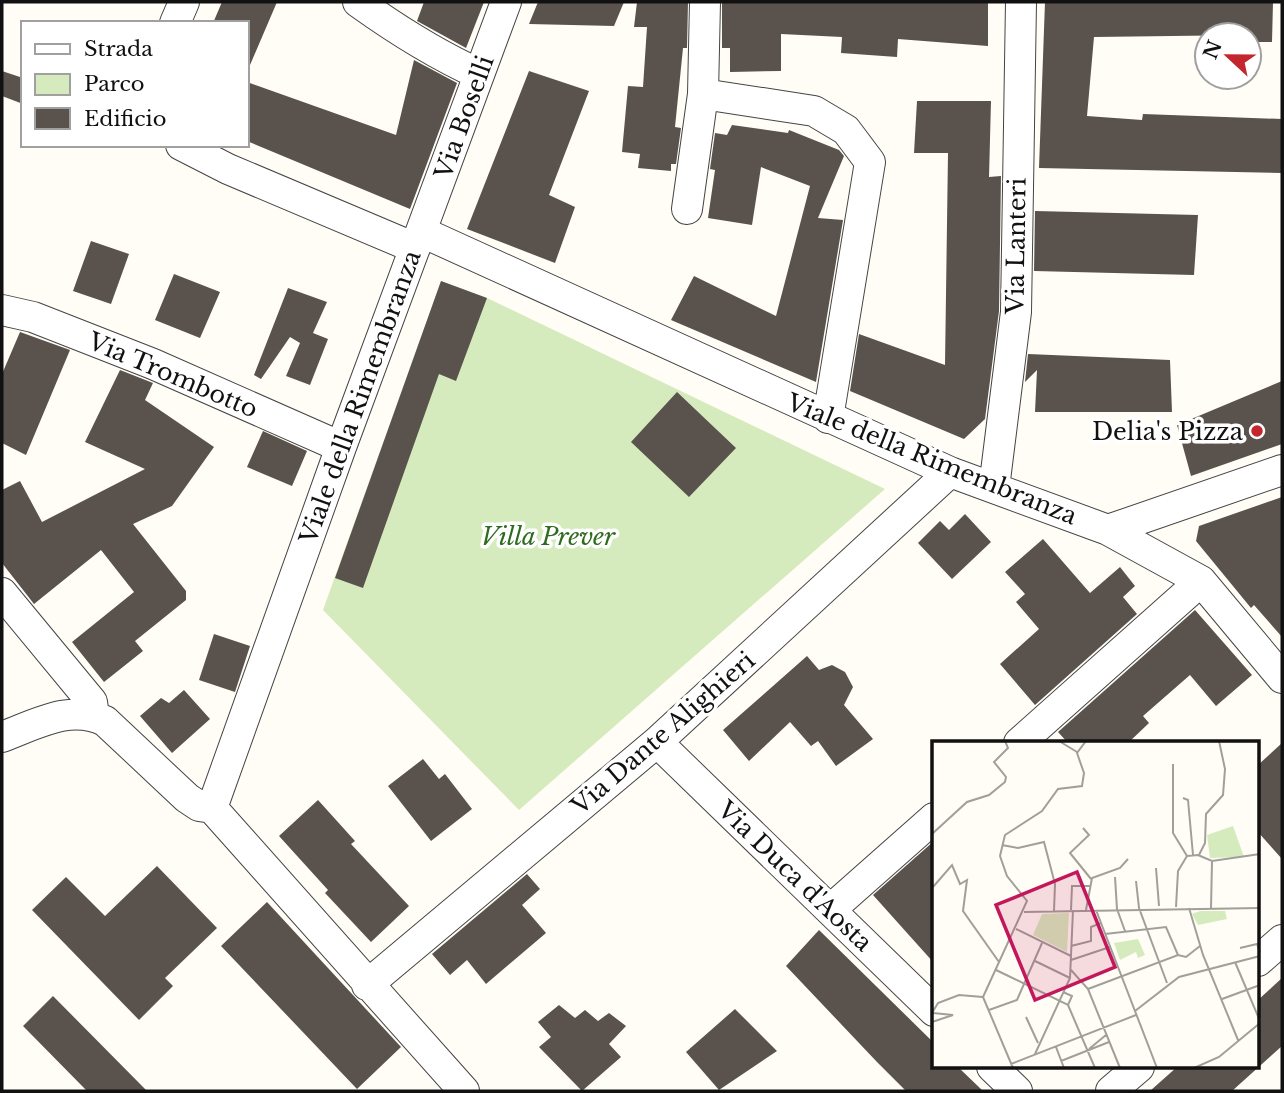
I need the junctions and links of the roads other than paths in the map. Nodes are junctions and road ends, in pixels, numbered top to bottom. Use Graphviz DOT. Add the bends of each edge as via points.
graph roads {
  1 [pos="184,2"];
  2 [pos="358,2"];
  3 [pos="506,2"];
  4 [pos="705,2"];
  5 [pos="1021,2"];
  6 [pos="177,21"];
  7 [pos="479,74"];
  8 [pos="703,93"];
  9 [pos="185,147"];
  10 [pos="687,209"];
  11 [pos="418,240"];
  12 [pos="2,310"];
  13 [pos="828,418"];
  14 [pos="341,447"];
  15 [pos="1282,470"];
  16 [pos="950,472"];
  17 [pos="994,488"];
  18 [pos="1108,530"];
  19 [pos="1201,581"];
  20 [pos="2,593"];
  21 [pos="1282,678"];
  22 [pos="94,716"];
  23 [pos="2,737"];
  24 [pos="1020,741"];
  25 [pos="657,742"];
  26 [pos="212,808"];
  27 [pos="932,820"];
  28 [pos="830,910"];
  29 [pos="1282,940"];
  30 [pos="1260,959"];
  31 [pos="367,985"];
  32 [pos="932,1009"];
  33 [pos="993,1068"];
  34 [pos="1138,1068"];
  35 [pos="464,1091"];
  36 [pos="1017,1091"];
  37 [pos="1111,1091"];
  1 -- 6 [label="street"];
  2 -- 7 [label="street" via="431,51"];
  3 -- 7 [label="street, Via Boselli"];
  4 -- 8 [label="street"];
  5 -- 17 [label="street, Via Lanteri" via="1016,312"];
  7 -- 11 [label="street, Via Boselli"];
  8 -- 10 [label="street"];
  8 -- 13 [label="street" via="814,111 846,130 870,162"];
  9 -- 11 [label="street" via="228,169"];
  11 -- 13 [label="street, Viale della Rimembranza"];
  11 -- 14 [label="street, Viale della Rimembranza"];
  12 -- 14 [label="street, Via Trombotto" via="33,317 153,364"];
  13 -- 16 [label="street, Viale della Rimembranza"];
  14 -- 26 [label="street, Viale della Rimembranza"];
  15 -- 18 [label="street, Viale della Rimembranza"];
  16 -- 17 [label="street, Viale della Rimembranza"];
  16 -- 25 [label="street, Via Dante Alighieri"];
  17 -- 18 [label="street, Viale della Rimembranza"];
  18 -- 19 [label="street"];
  19 -- 21 [label="street"];
  19 -- 24 [label="street"];
  20 -- 22 [label="street" via="92,702"];
  22 -- 23 [label="street" via="71,712"];
  22 -- 26 [label="street" via="105,721 187,798"];
  25 -- 28 [label="street, Via Duca d'Aosta"];
  25 -- 31 [label="street, Via Dante Alighieri"];
  26 -- 31 [label="street"];
  27 -- 28 [label="street"];
  28 -- 32 [label="street, Via Duca d'Aosta"];
  29 -- 30 [label="street"];
  31 -- 35 [label="street"];
  33 -- 36 [label="street"];
  34 -- 37 [label="street"];
}
